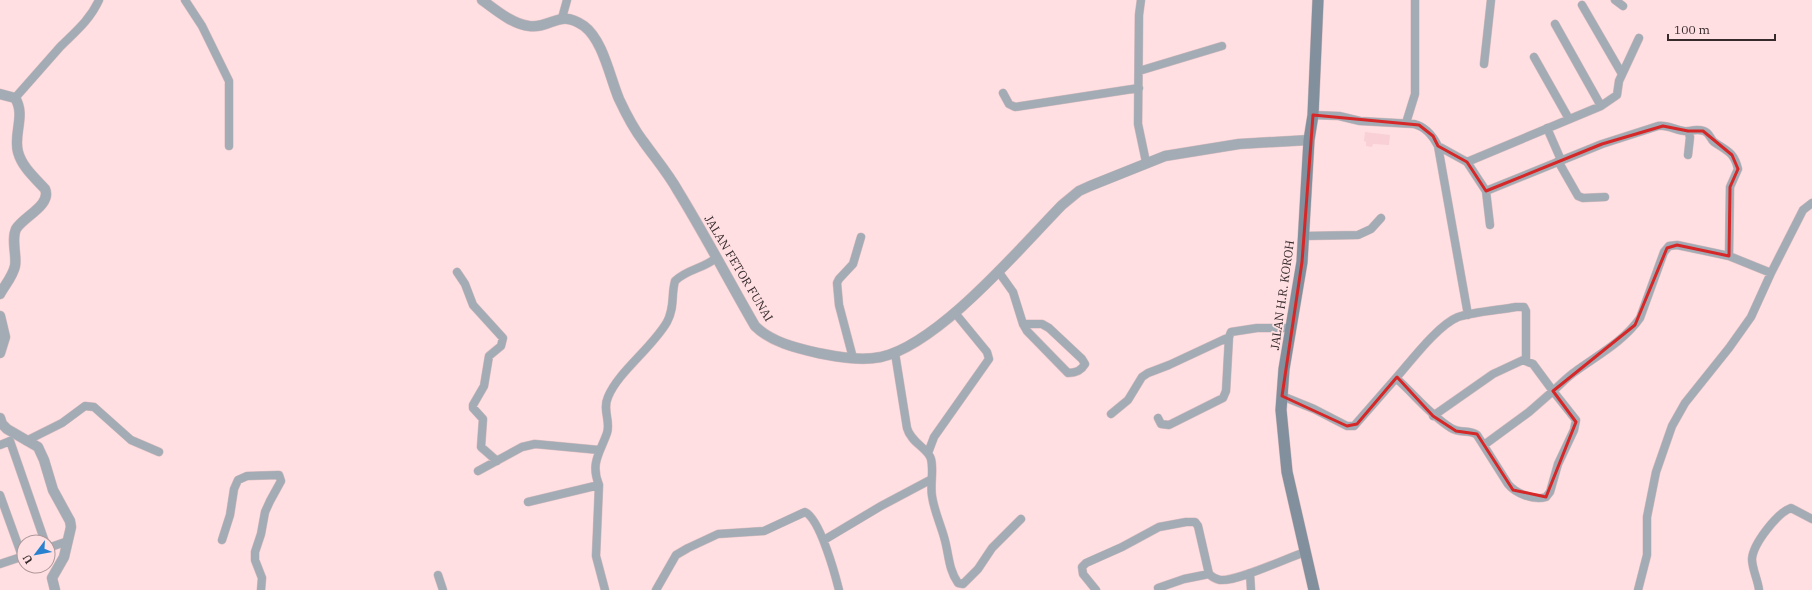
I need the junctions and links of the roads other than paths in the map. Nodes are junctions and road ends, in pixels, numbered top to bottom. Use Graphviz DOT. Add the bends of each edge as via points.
graph roads {
  1 [pos="99,0"];
  2 [pos="185,0"];
  3 [pos="482,0"];
  4 [pos="567,0"];
  5 [pos="1141,0"];
  6 [pos="1318,0"];
  7 [pos="1415,0"];
  8 [pos="1491,0"];
  9 [pos="1615,0"];
  10 [pos="1582,5"];
  11 [pos="1623,6"];
  12 [pos="562,18"];
  13 [pos="1555,24"];
  14 [pos="1639,38"];
  15 [pos="1222,46"];
  16 [pos="1534,57"];
  17 [pos="1484,64"];
  18 [pos="1139,71"];
  19 [pos="1622,74"];
  20 [pos="1139,88"];
  21 [pos="1003,93"];
  22 [pos="0,94"];
  23 [pos="15,98"];
  24 [pos="1601,106"];
  25 [pos="1313,115"];
  26 [pos="1569,119"];
  27 [pos="1406,123"];
  28 [pos="1547,128"];
  29 [pos="1688,131"];
  30 [pos="1309,140"];
  31 [pos="229,146"];
  32 [pos="1438,146"];
  33 [pos="1688,155"];
  34 [pos="1559,161"];
  35 [pos="1146,162"];
  36 [pos="1467,162"];
  37 [pos="1486,191"];
  38 [pos="1605,197"];
  39 [pos="1812,203"];
  40 [pos="1381,218"];
  41 [pos="1490,225"];
  42 [pos="1304,236"];
  43 [pos="861,237"];
  44 [pos="1729,256"];
  45 [pos="716,258"];
  46 [pos="998,271"];
  47 [pos="457,272"];
  48 [pos="1771,273"];
  49 [pos="0,294"];
  50 [pos="955,312"];
  51 [pos="1468,315"];
  52 [pos="0,316"];
  53 [pos="1023,324"];
  54 [pos="1291,328"];
  55 [pos="1228,337"];
  56 [pos="0,353"];
  57 [pos="895,353"];
  58 [pos="854,358"];
  59 [pos="1526,360"];
  60 [pos="1396,378"];
  61 [pos="1553,391"];
  62 [pos="1282,396"];
  63 [pos="1111,414"];
  64 [pos="1433,416"];
  65 [pos="0,418"];
  66 [pos="1158,418"];
  67 [pos="26,441"];
  68 [pos="0,445"];
  69 [pos="1484,445"];
  70 [pos="599,450"];
  71 [pos="159,452"];
  72 [pos="928,453"];
  73 [pos="497,461"];
  74 [pos="478,471"];
  75 [pos="930,480"];
  76 [pos="599,485"];
  77 [pos="0,495"];
  78 [pos="528,502"];
  79 [pos="1021,519"];
  80 [pos="1812,519"];
  81 [pos="42,534"];
  82 [pos="16,537"];
  83 [pos="222,540"];
  84 [pos="824,540"];
  85 [pos="68,541"];
  86 [pos="56,545"];
  87 [pos="1305,552"];
  88 [pos="16,558"];
  89 [pos="0,564"];
  90 [pos="1250,573"];
  91 [pos="1209,574"];
  92 [pos="438,575"];
  93 [pos="1157,589"];
  94 [pos="55,590"];
  95 [pos="261,590"];
  96 [pos="443,590"];
  97 [pos="605,590"];
  98 [pos="656,590"];
  99 [pos="839,590"];
  100 [pos="1096,590"];
  101 [pos="1251,590"];
  102 [pos="1314,590"];
  103 [pos="1638,590"];
  104 [pos="1759,590"];
  1 -- 23 [label="street" via="80,28"];
  2 -- 31 [label="street" via="202,26 229,81"];
  3 -- 12 [label="street" via="504,16 528,26"];
  4 -- 12 [label="street"];
  5 -- 18 [label="street"];
  6 -- 25 [label="main road, JALAN H.R. KOROH"];
  7 -- 27 [label="street" via="1415,94"];
  8 -- 17 [label="street"];
  9 -- 11 [label="street"];
  10 -- 19 [label="street"];
  12 -- 45 [label="street, JALAN FETOR FUNAI" via="581,24 596,39 627,116 678,190"];
  13 -- 24 [label="street"];
  14 -- 19 [label="street"];
  15 -- 18 [label="street"];
  16 -- 26 [label="street"];
  18 -- 20 [label="street"];
  19 -- 24 [label="street" via="1617,95"];
  20 -- 21 [label="street" via="1015,107 1009,104"];
  20 -- 35 [label="street" via="1138,124"];
  22 -- 23 [label="street"];
  23 -- 49 [label="street" via="19,117 18,152 24,166 45,189 46,197 15,231 14,271"];
  24 -- 26 [label="street"];
  25 -- 27 [label="street"];
  25 -- 30 [label="main road, JALAN H.R. KOROH"];
  26 -- 28 [label="street"];
  27 -- 32 [label="street" via="1422,127"];
  28 -- 34 [label="street"];
  28 -- 36 [label="street"];
  29 -- 33 [label="street"];
  29 -- 34 [label="street" via="1665,125 1629,135"];
  29 -- 44 [label="street" via="1697,129 1709,134 1737,163 1738,172 1730,189"];
  30 -- 35 [label="street, JALAN FETOR FUNAI" via="1239,144 1165,156"];
  30 -- 42 [label="main road, JALAN H.R. KOROH"];
  32 -- 36 [label="street"];
  32 -- 51 [label="street"];
  34 -- 37 [label="street"];
  34 -- 38 [label="street" via="1578,196"];
  35 -- 46 [label="street, JALAN FETOR FUNAI" via="1074,195"];
  36 -- 37 [label="street"];
  37 -- 41 [label="street"];
  39 -- 48 [label="street" via="1803,210"];
  40 -- 42 [label="street" via="1371,229 1358,235"];
  42 -- 54 [label="main road, JALAN H.R. KOROH" via="1297,300"];
  43 -- 58 [label="street" via="853,264 837,284 839,305"];
  44 -- 48 [label="street"];
  44 -- 61 [label="street" via="1677,245 1667,248 1635,325"];
  45 -- 58 [label="street, JALAN FETOR FUNAI" via="755,326 765,334 784,344 812,352"];
  45 -- 70 [label="street" via="675,280 672,309 667,322 607,398 605,414 608,427"];
  46 -- 50 [label="street, JALAN FETOR FUNAI"];
  46 -- 53 [label="street" via="1012,292"];
  47 -- 73 [label="street" via="473,305 503,338 501,346 489,356 484,386 473,405 483,419 481,447"];
  48 -- 103 [label="street" via="1758,303 1741,332 1694,390 1672,426 1656,472 1647,517 1647,555"];
  50 -- 57 [label="street, JALAN FETOR FUNAI" via="908,347"];
  50 -- 72 [label="street" via="987,352 989,359 934,437"];
  51 -- 59 [label="street" via="1524,307"];
  51 -- 60 [label="street" via="1445,324"];
  52 -- 56 [label="street" via="5,337"];
  53 -- 53 [label="street" via="1068,374 1078,372 1085,364 1049,328 1042,324"];
  54 -- 55 [label="street" via="1239,330 1231,332"];
  54 -- 62 [label="main road, JALAN H.R. KOROH"];
  55 -- 63 [label="street" via="1148,373 1142,377 1128,400"];
  55 -- 66 [label="street" via="1226,391 1223,398 1169,425 1161,424"];
  57 -- 58 [label="street, JALAN FETOR FUNAI" via="880,357"];
  57 -- 72 [label="street" via="908,433"];
  59 -- 61 [label="street" via="1533,364"];
  59 -- 64 [label="street" via="1493,374"];
  60 -- 62 [label="street" via="1354,426 1347,426"];
  60 -- 64 [label="street"];
  61 -- 69 [label="street"];
  61 -- 69 [label="street" via="1576,422 1546,497 1540,498 1513,490"];
  62 -- 87 [label="main road, JALAN H.R. KOROH" via="1281,424 1286,464"];
  64 -- 69 [label="street" via="1462,433 1474,433"];
  65 -- 67 [label="street" via="3,426"];
  67 -- 71 [label="street" via="55,427 90,405 131,440"];
  67 -- 85 [label="street" via="35,444 40,450 53,490 68,516"];
  68 -- 81 [label="street" via="10,441"];
  70 -- 73 [label="street" via="535,444"];
  70 -- 76 [label="street" via="595,475"];
  72 -- 75 [label="street" via="932,464"];
  73 -- 74 [label="street"];
  75 -- 79 [label="street" via="934,507 945,538 947,557 959,584 968,580 992,548"];
  75 -- 84 [label="street"];
  76 -- 78 [label="street"];
  76 -- 97 [label="street" via="596,556"];
  77 -- 82 [label="street"];
  80 -- 104 [label="street" via="1791,508 1785,510 1766,531 1754,548 1752,560"];
  83 -- 95 [label="street" via="238,480 247,476 279,475 281,481 265,512 255,552 255,560 262,578"];
  84 -- 98 [label="street" via="809,514 805,512 760,532 714,536 676,555"];
  84 -- 99 [label="street"];
  85 -- 86 [label="street"];
  85 -- 94 [label="street" via="64,557 52,578"];
  87 -- 90 [label="street"];
  87 -- 102 [label="main road, JALAN H.R. KOROH"];
  88 -- 89 [label="street"];
  90 -- 91 [label="street" via="1222,580"];
  90 -- 101 [label="street"];
  91 -- 93 [label="street" via="1184,579"];
  91 -- 100 [label="street" via="1197,524 1192,521 1155,529 1084,565 1082,572"];
  92 -- 96 [label="street"];
}
